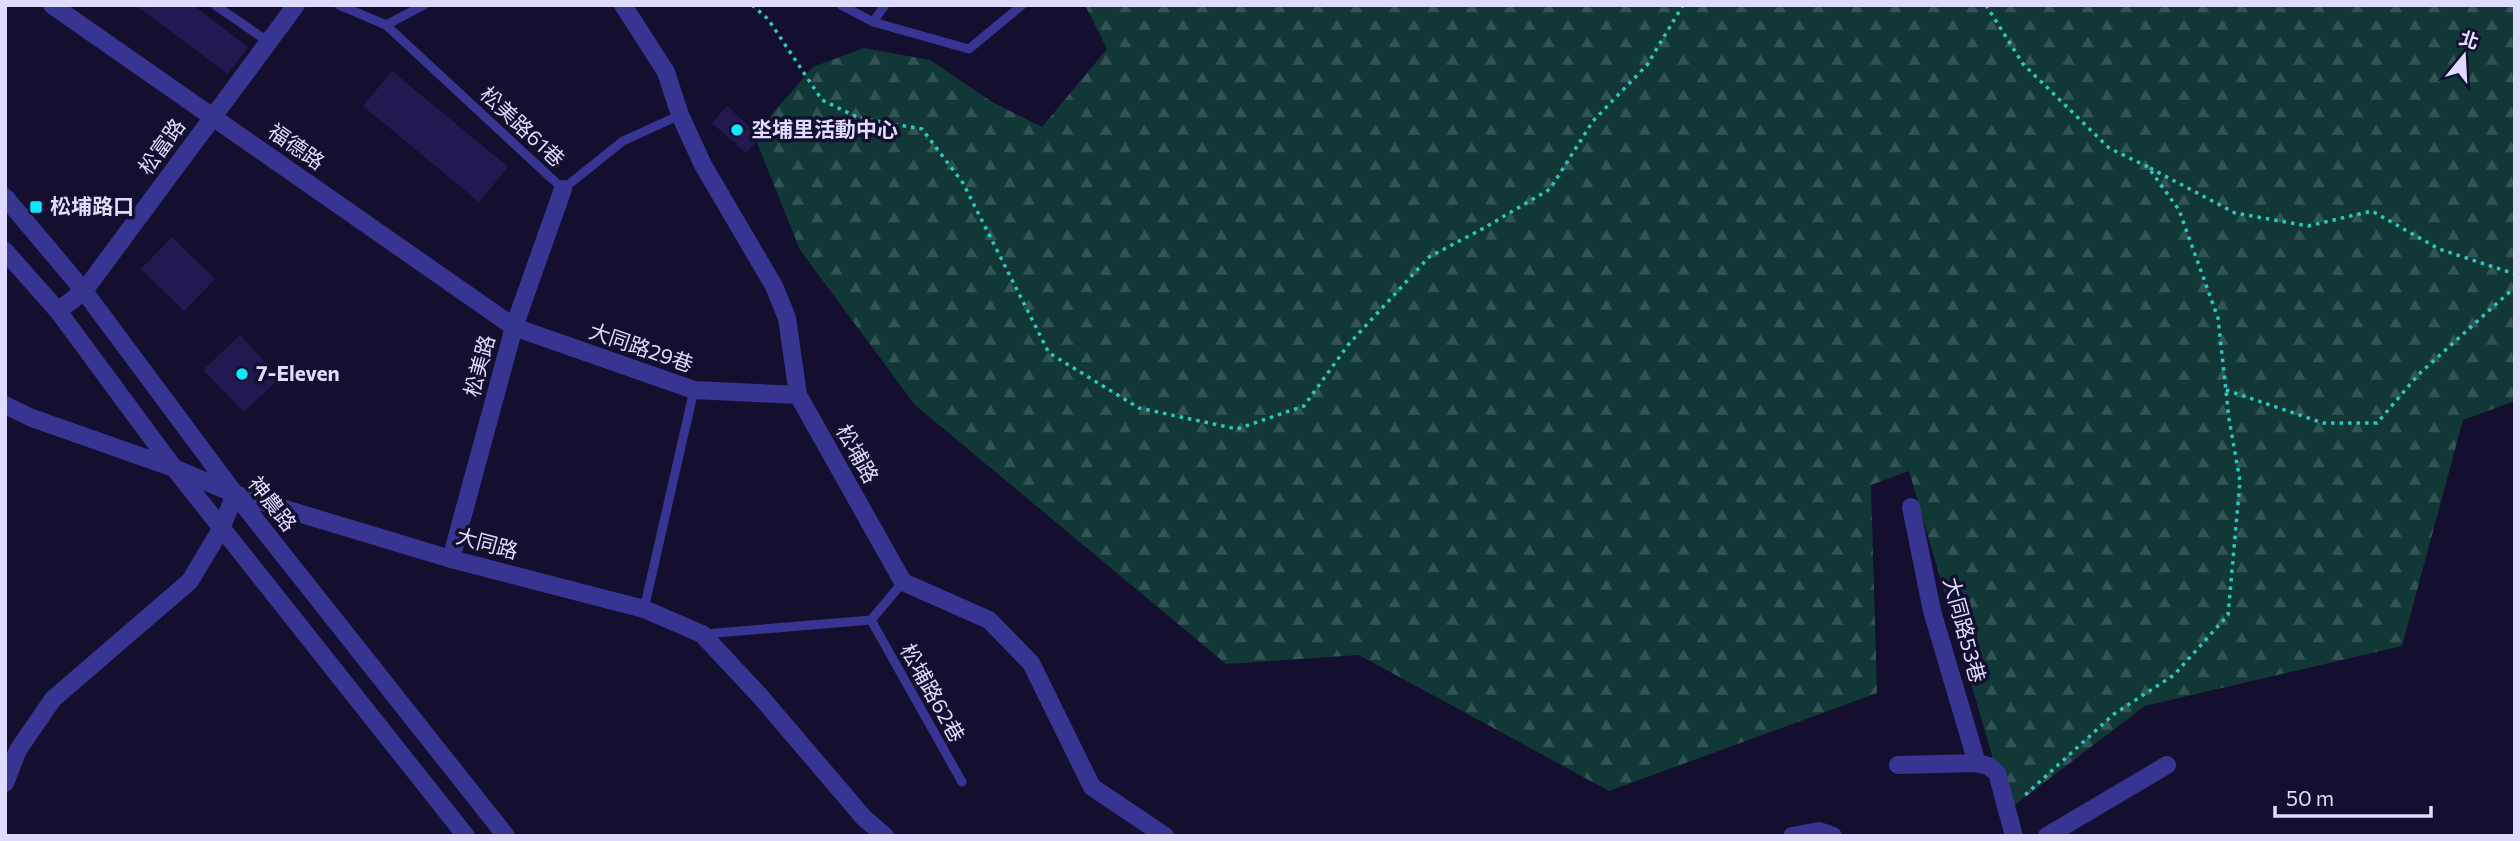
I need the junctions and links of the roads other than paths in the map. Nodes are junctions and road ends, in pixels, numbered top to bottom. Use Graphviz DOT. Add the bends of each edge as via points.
graph roads {
  1 [pos="52,5"];
  2 [pos="215,5"];
  3 [pos="296,5"];
  4 [pos="339,5"];
  5 [pos="424,5"];
  6 [pos="622,5"];
  7 [pos="841,5"];
  8 [pos="885,5"];
  9 [pos="1022,5"];
  10 [pos="873,22"];
  11 [pos="386,25"];
  12 [pos="270,43"];
  13 [pos="680,115"];
  14 [pos="212,116"];
  15 [pos="563,189"];
  16 [pos="5,197"];
  17 [pos="5,251"];
  18 [pos="85,291"];
  19 [pos="58,310"];
  20 [pos="514,327"];
  21 [pos="694,390"];
  22 [pos="798,395"];
  23 [pos="5,405"];
  24 [pos="174,468"];
  25 [pos="235,494"];
  26 [pos="1911,507"];
  27 [pos="221,529"];
  28 [pos="451,559"];
  29 [pos="903,582"];
  30 [pos="644,609"];
  31 [pos="871,620"];
  32 [pos="702,634"];
  33 [pos="1977,763"];
  34 [pos="1898,765"];
  35 [pos="2167,765"];
  36 [pos="962,782"];
  37 [pos="5,783"];
  38 [pos="466,836"];
  39 [pos="506,836"];
  40 [pos="885,836"];
  41 [pos="1165,836"];
  42 [pos="1791,836"];
  43 [pos="1833,836"];
  44 [pos="2014,836"];
  45 [pos="2047,836"];
  1 -- 14 [label="street, 福德路"];
  2 -- 12 [label="lane"];
  3 -- 12 [label="street, 松富路"];
  4 -- 11 [label="lane, 松美路61巷"];
  5 -- 11 [label="lane"];
  6 -- 13 [label="street, 松埔路" via="666,72"];
  7 -- 10 [label="lane"];
  8 -- 10 [label="lane"];
  9 -- 10 [label="lane" via="970,49"];
  11 -- 15 [label="lane, 松美路61巷"];
  12 -- 14 [label="street, 松富路"];
  13 -- 15 [label="lane, 松美路61巷" via="623,141"];
  13 -- 22 [label="street, 松埔路" via="703,165 774,286 787,317"];
  14 -- 18 [label="street, 松富路"];
  14 -- 20 [label="street, 福德路"];
  15 -- 20 [label="street, 松美路"];
  16 -- 18 [label="street, 神農路"];
  17 -- 19 [label="street"];
  18 -- 19 [label="street, 松富路"];
  18 -- 25 [label="street, 神農路"];
  19 -- 24 [label="street"];
  20 -- 21 [label="street, 大同路29巷"];
  20 -- 28 [label="street, 松美路"];
  21 -- 22 [label="street, 大同路29巷"];
  21 -- 30 [label="lane"];
  22 -- 29 [label="street, 松埔路"];
  23 -- 24 [label="street, 大同路"];
  24 -- 25 [label="street, 大同路"];
  24 -- 27 [label="street"];
  25 -- 27 [label="street"];
  25 -- 28 [label="street, 大同路"];
  25 -- 39 [label="street, 神農路"];
  26 -- 33 [label="street, 大同路53巷" via="1933,611"];
  27 -- 37 [label="street" via="190,581 53,699 19,750"];
  27 -- 38 [label="street"];
  28 -- 30 [label="street, 大同路"];
  29 -- 31 [label="lane"];
  29 -- 41 [label="street" via="989,620 1031,663 1092,787"];
  30 -- 32 [label="street, 大同路"];
  31 -- 32 [label="lane"];
  31 -- 36 [label="lane, 松埔路62巷"];
  32 -- 40 [label="street, 大同路"];
  33 -- 34 [label="street"];
  33 -- 44 [label="street" via="1997,773"];
  35 -- 45 [label="street"];
  42 -- 43 [label="street" via="1819,831"];
}
